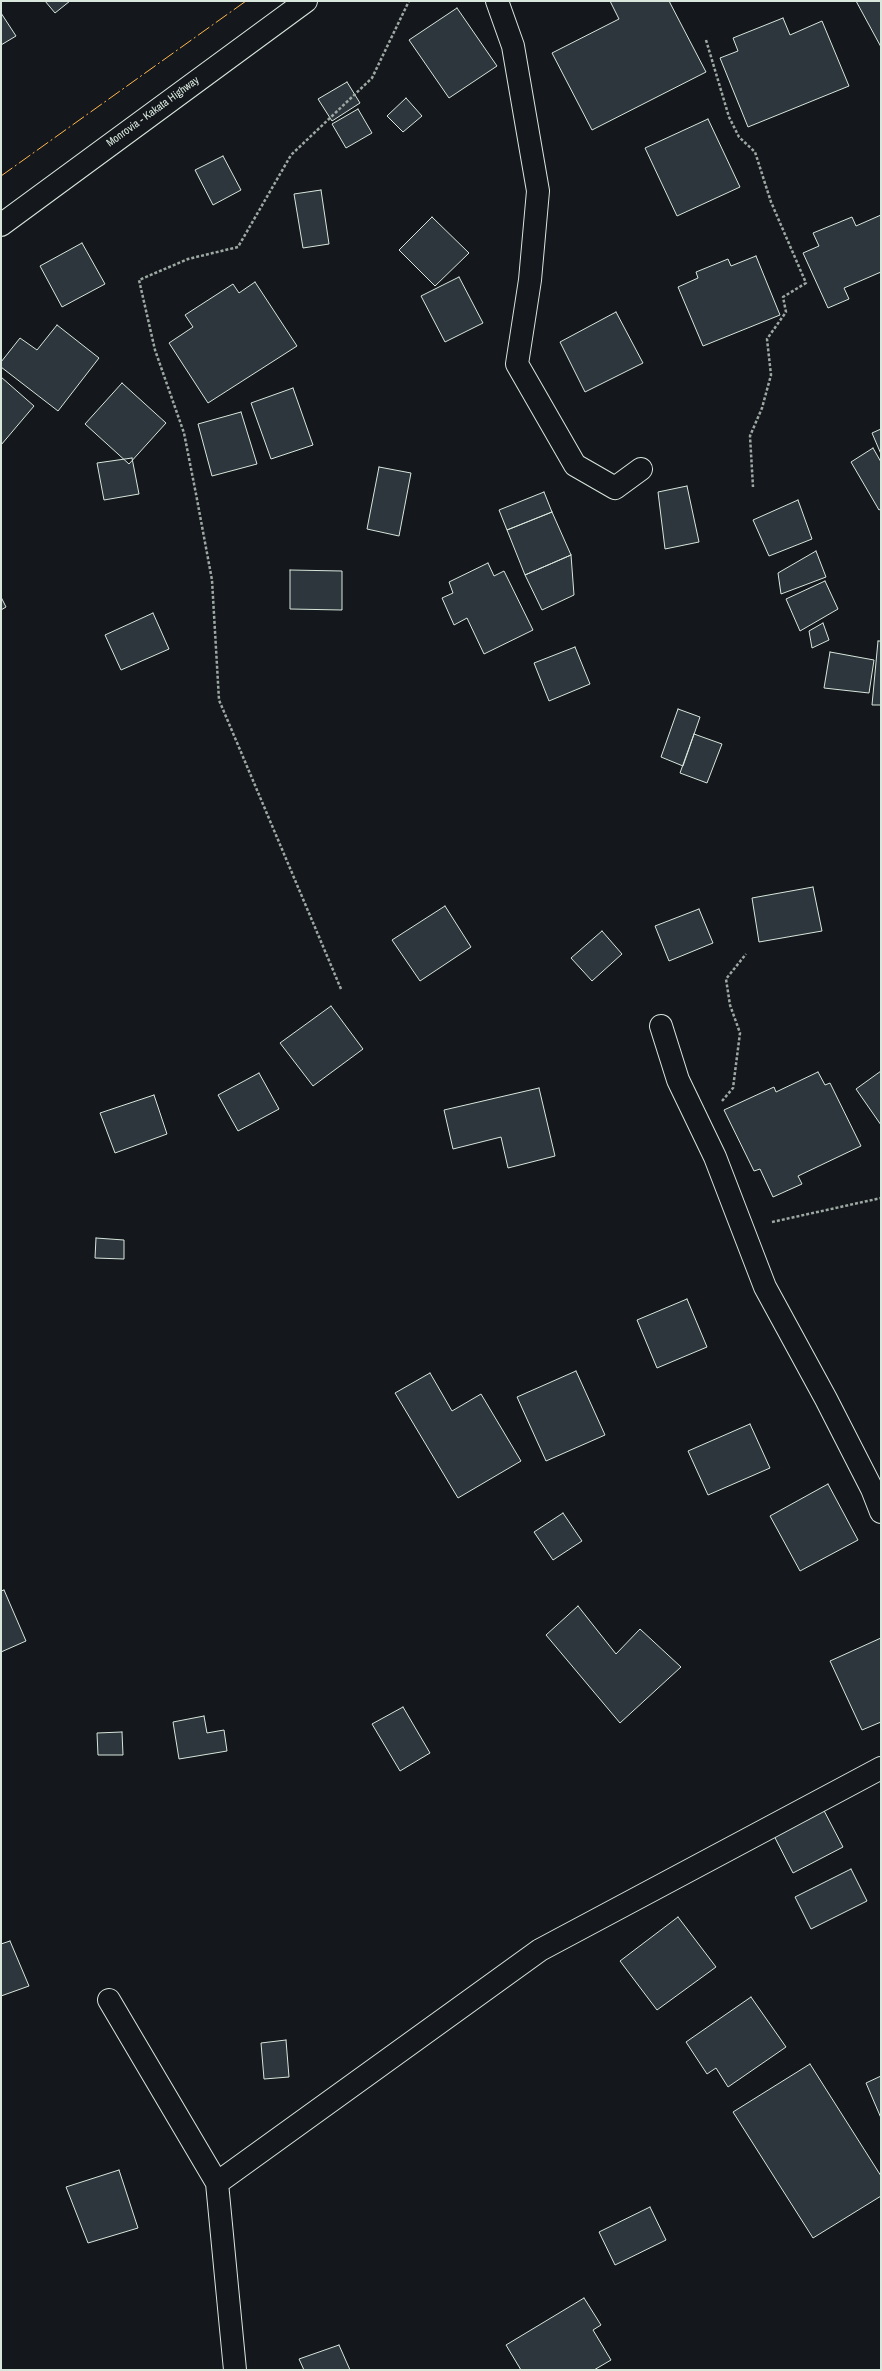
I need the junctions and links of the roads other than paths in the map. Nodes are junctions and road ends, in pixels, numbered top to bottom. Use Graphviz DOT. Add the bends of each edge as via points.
graph roads {
  1 [pos="306,1"];
  2 [pos="497,1"];
  3 [pos="1,225"];
  4 [pos="641,469"];
  5 [pos="661,1026"];
  6 [pos="881,1512"];
  7 [pos="881,1768"];
  8 [pos="109,2000"];
  9 [pos="217,2183"];
  10 [pos="236,2370"];
  1 -- 3 [label="main road, Monrovia - Kakata Highway"];
  2 -- 4 [label="main road" via="513,46 538,191 530,280 517,364 575,465 615,488"];
  5 -- 6 [label="main road" via="678,1080 715,1157 765,1287 826,1399"];
  7 -- 9 [label="main road" via="540,1950"];
  8 -- 9 [label="main road"];
  9 -- 10 [label="main road"];
}
